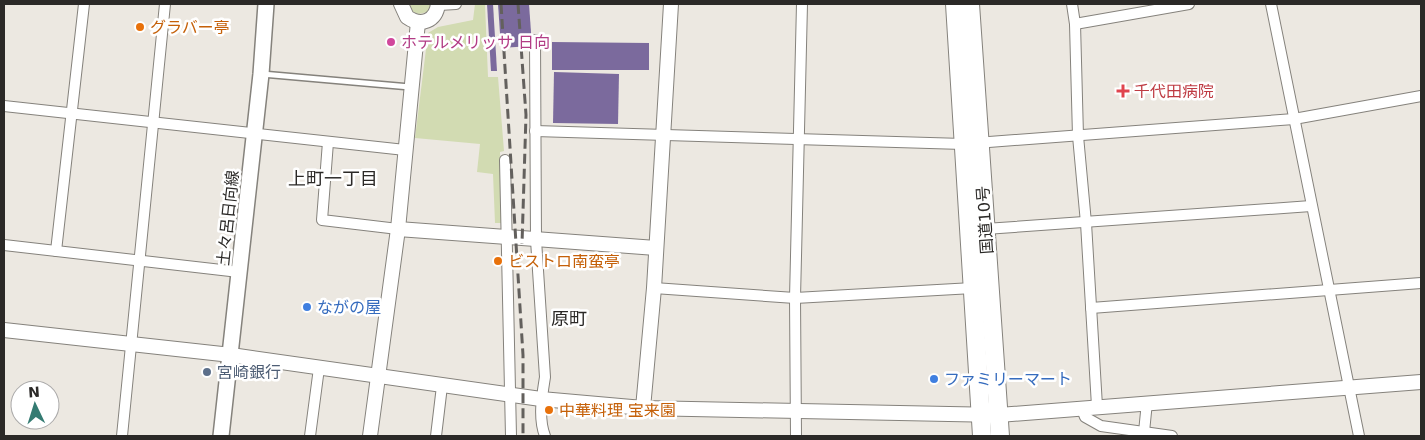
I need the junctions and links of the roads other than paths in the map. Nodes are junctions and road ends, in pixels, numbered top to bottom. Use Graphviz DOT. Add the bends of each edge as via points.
graph roads {
  1 [pos="84,4"];
  2 [pos="165,4"];
  3 [pos="266,4"];
  4 [pos="401,4"];
  5 [pos="439,4"];
  6 [pos="456,4"];
  7 [pos="671,4"];
  8 [pos="802,4"];
  9 [pos="955,4"];
  10 [pos="970,4"];
  11 [pos="1072,4"];
  12 [pos="1189,4"];
  13 [pos="1271,4"];
  14 [pos="418,22"];
  15 [pos="1075,24"];
  16 [pos="535,40"];
  17 [pos="261,74"];
  18 [pos="411,88"];
  19 [pos="1421,96"];
  20 [pos="4,106"];
  21 [pos="72,114"];
  22 [pos="1294,119"];
  23 [pos="153,123"];
  24 [pos="535,131"];
  25 [pos="254,134"];
  26 [pos="662,136"];
  27 [pos="1078,136"];
  28 [pos="798,138"];
  29 [pos="328,142"];
  30 [pos="971,144"];
  31 [pos="405,150"];
  32 [pos="505,160"];
  33 [pos="1311,206"];
  34 [pos="1086,223"];
  35 [pos="398,229"];
  36 [pos="985,230"];
  37 [pos="506,237"];
  38 [pos="536,240"];
  39 [pos="4,245"];
  40 [pos="656,248"];
  41 [pos="56,251"];
  42 [pos="139,261"];
  43 [pos="240,272"];
  44 [pos="1421,283"];
  45 [pos="654,288"];
  46 [pos="973,288"];
  47 [pos="1328,290"];
  48 [pos="795,298"];
  49 [pos="1092,308"];
  50 [pos="4,330"];
  51 [pos="132,343"];
  52 [pos="230,355"];
  53 [pos="320,368"];
  54 [pos="378,376"];
  55 [pos="1421,382"];
  56 [pos="442,386"];
  57 [pos="1347,387"];
  58 [pos="509,395"];
  59 [pos="541,399"];
  60 [pos="1147,402"];
  61 [pos="1097,406"];
  62 [pos="1081,407"];
  63 [pos="643,408"];
  64 [pos="796,412"];
  65 [pos="980,415"];
  66 [pos="999,415"];
  67 [pos="1144,432"];
  68 [pos="540,433"];
  69 [pos="122,436"];
  70 [pos="221,436"];
  71 [pos="310,436"];
  72 [pos="370,436"];
  73 [pos="436,436"];
  74 [pos="511,436"];
  75 [pos="796,436"];
  76 [pos="982,436"];
  77 [pos="1000,436"];
  78 [pos="1172,436"];
  79 [pos="1359,436"];
  1 -- 21 [label="street"];
  2 -- 23 [label="street"];
  3 -- 17 [label="main road, 土々呂日向線"];
  4 -- 14 [label="street" via="407,17"];
  5 -- 6 [label="street"];
  5 -- 14 [label="street" via="434,16"];
  7 -- 26 [label="street"];
  8 -- 28 [label="street"];
  9 -- 30 [label="highway, 国道10号"];
  10 -- 30 [label="highway, 国道10号"];
  11 -- 15 [label="street"];
  12 -- 15 [label="street"];
  13 -- 22 [label="street"];
  14 -- 18 [label="street"];
  15 -- 27 [label="street"];
  16 -- 24 [label="street"];
  17 -- 18 [label="lane"];
  17 -- 25 [label="main road, 土々呂日向線"];
  18 -- 31 [label="street"];
  19 -- 22 [label="street"];
  20 -- 21 [label="street"];
  21 -- 23 [label="street"];
  21 -- 41 [label="street"];
  22 -- 27 [label="street"];
  22 -- 33 [label="street"];
  23 -- 25 [label="street"];
  23 -- 42 [label="street"];
  24 -- 26 [label="street"];
  24 -- 38 [label="street"];
  25 -- 29 [label="street"];
  25 -- 43 [label="main road, 土々呂日向線"];
  26 -- 28 [label="street"];
  26 -- 40 [label="street"];
  27 -- 30 [label="street"];
  27 -- 34 [label="street"];
  28 -- 30 [label="street"];
  28 -- 48 [label="street"];
  29 -- 31 [label="street"];
  29 -- 35 [label="street" via="322,220"];
  30 -- 36 [label="highway, 国道10号"];
  30 -- 46 [label="highway, 国道10号"];
  31 -- 35 [label="street"];
  32 -- 37 [label="street"];
  33 -- 34 [label="street"];
  33 -- 47 [label="street"];
  34 -- 36 [label="street"];
  34 -- 49 [label="street"];
  35 -- 37 [label="street"];
  35 -- 54 [label="street"];
  36 -- 66 [label="highway, 国道10号"];
  37 -- 38 [label="street"];
  37 -- 58 [label="street"];
  38 -- 40 [label="street"];
  38 -- 59 [label="street" via="545,377"];
  39 -- 41 [label="street"];
  40 -- 45 [label="street"];
  41 -- 42 [label="street"];
  42 -- 43 [label="street"];
  42 -- 51 [label="street"];
  43 -- 52 [label="main road, 土々呂日向線"];
  44 -- 47 [label="street"];
  45 -- 48 [label="street"];
  45 -- 63 [label="street"];
  46 -- 48 [label="street"];
  46 -- 65 [label="highway, 国道10号"];
  47 -- 49 [label="street"];
  47 -- 57 [label="street"];
  48 -- 64 [label="street"];
  49 -- 61 [label="street"];
  50 -- 51 [label="street"];
  51 -- 52 [label="street"];
  51 -- 69 [label="street"];
  52 -- 53 [label="street"];
  52 -- 70 [label="main road, 土々呂日向線"];
  53 -- 54 [label="street"];
  53 -- 71 [label="street"];
  54 -- 56 [label="street"];
  54 -- 72 [label="street"];
  55 -- 57 [label="street"];
  56 -- 58 [label="street"];
  56 -- 73 [label="street"];
  57 -- 60 [label="street"];
  57 -- 79 [label="street"];
  58 -- 59 [label="street"];
  58 -- 74 [label="street"];
  59 -- 63 [label="street"];
  59 -- 68 [label="street"];
  60 -- 61 [label="street"];
  60 -- 67 [label="street"];
  61 -- 62 [label="street"];
  62 -- 66 [label="street"];
  62 -- 67 [label="street" via="1086,417 1101,426"];
  63 -- 64 [label="street"];
  64 -- 65 [label="street"];
  64 -- 75 [label="street"];
  65 -- 66 [label="street"];
  65 -- 76 [label="highway, 国道10号"];
  66 -- 77 [label="highway, 国道10号"];
  67 -- 78 [label="street"];
}
